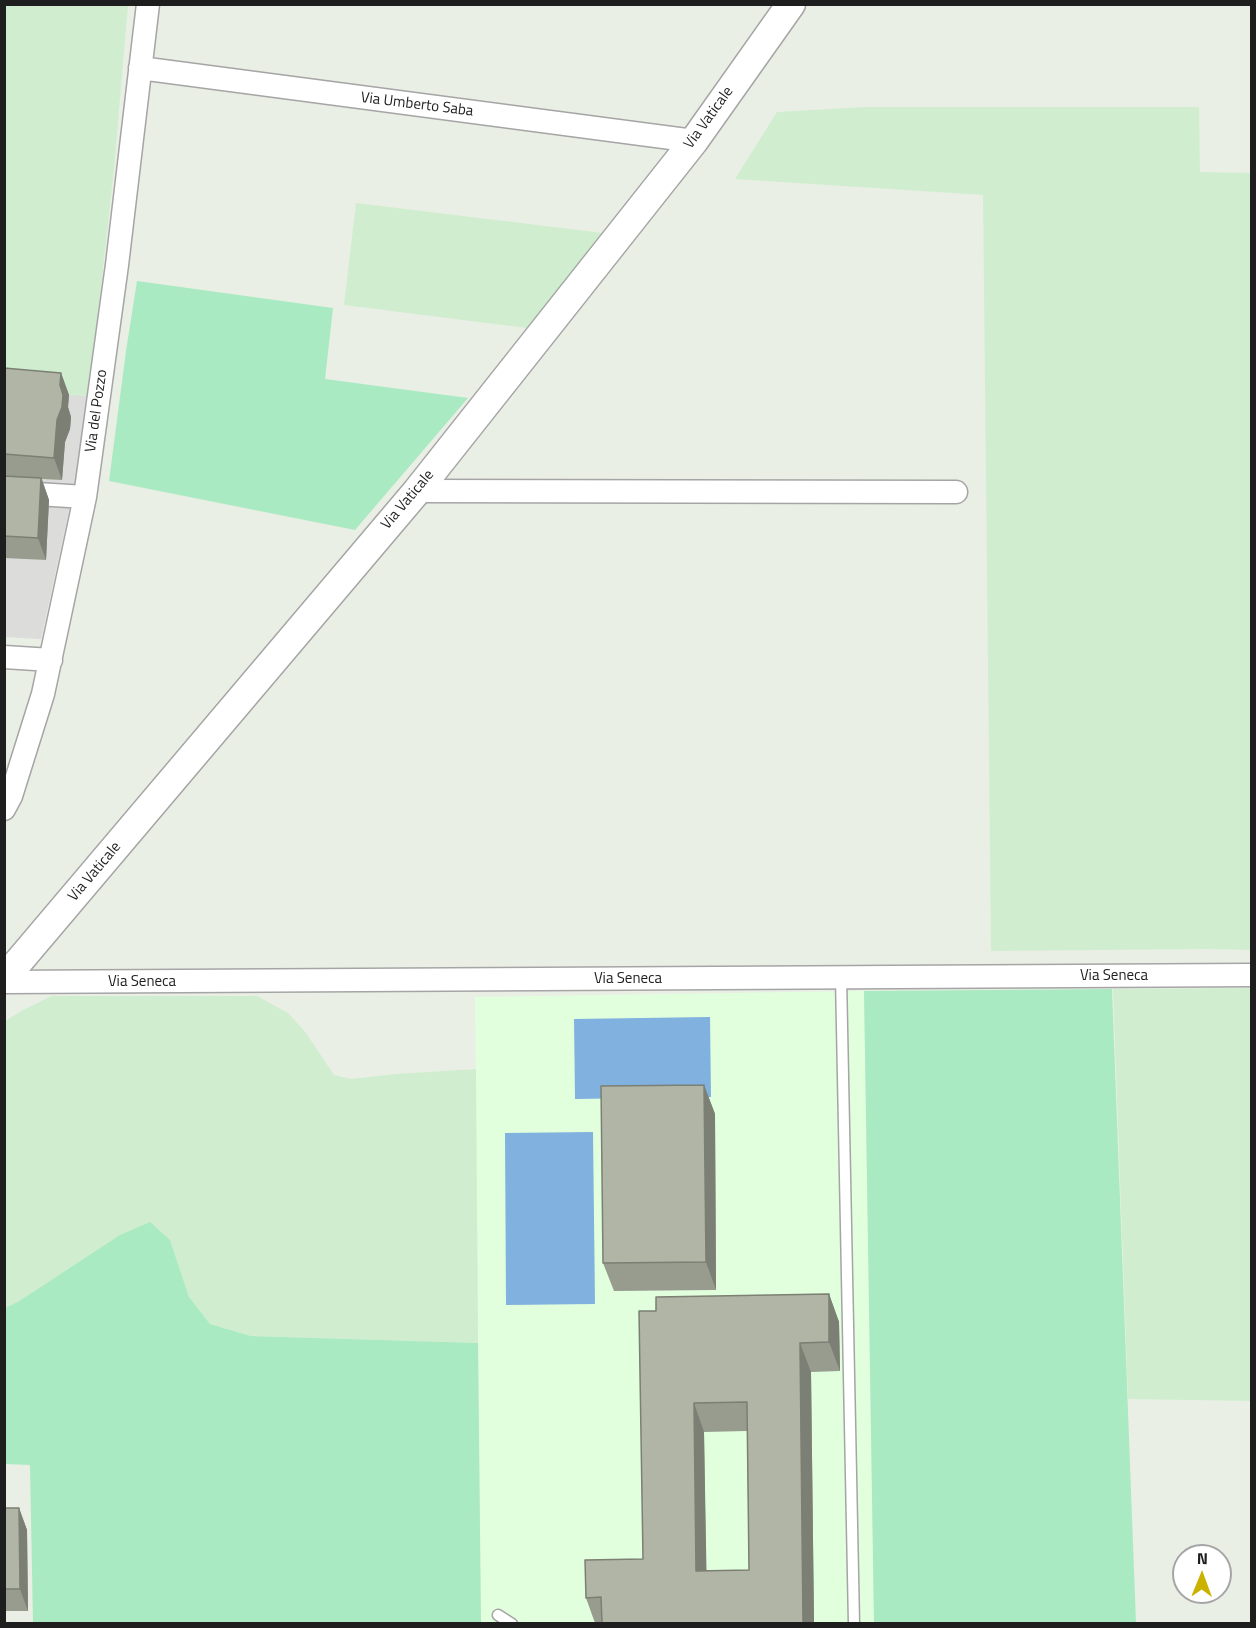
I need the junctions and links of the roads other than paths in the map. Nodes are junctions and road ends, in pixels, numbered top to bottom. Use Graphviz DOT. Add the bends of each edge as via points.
graph roads {
  1 [pos="148,4"];
  2 [pos="791,4"];
  3 [pos="140,68"];
  4 [pos="694,141"];
  5 [pos="417,491"];
  6 [pos="4,492"];
  7 [pos="956,492"];
  8 [pos="85,497"];
  9 [pos="4,657"];
  10 [pos="51,660"];
  11 [pos="4,808"];
  12 [pos="1251,975"];
  13 [pos="841,977"];
  14 [pos="4,981"];
  15 [pos="498,1615"];
  16 [pos="512,1623"];
  17 [pos="854,1623"];
  1 -- 3 [label="street, Via del Pozzo"];
  2 -- 4 [label="street, Via Vaticale"];
  3 -- 4 [label="street, Via Umberto Saba"];
  3 -- 8 [label="street, Via del Pozzo"];
  4 -- 5 [label="street, Via Vaticale"];
  5 -- 7 [label="street"];
  5 -- 14 [label="street, Via Vaticale"];
  6 -- 8 [label="street"];
  8 -- 10 [label="street, Via del Pozzo"];
  9 -- 10 [label="street"];
  10 -- 11 [label="street, Via del Pozzo" via="25,753"];
  12 -- 13 [label="street, Via Seneca"];
  13 -- 14 [label="street, Via Seneca"];
  13 -- 17 [label="lane"];
  15 -- 16 [label="lane"];
}
